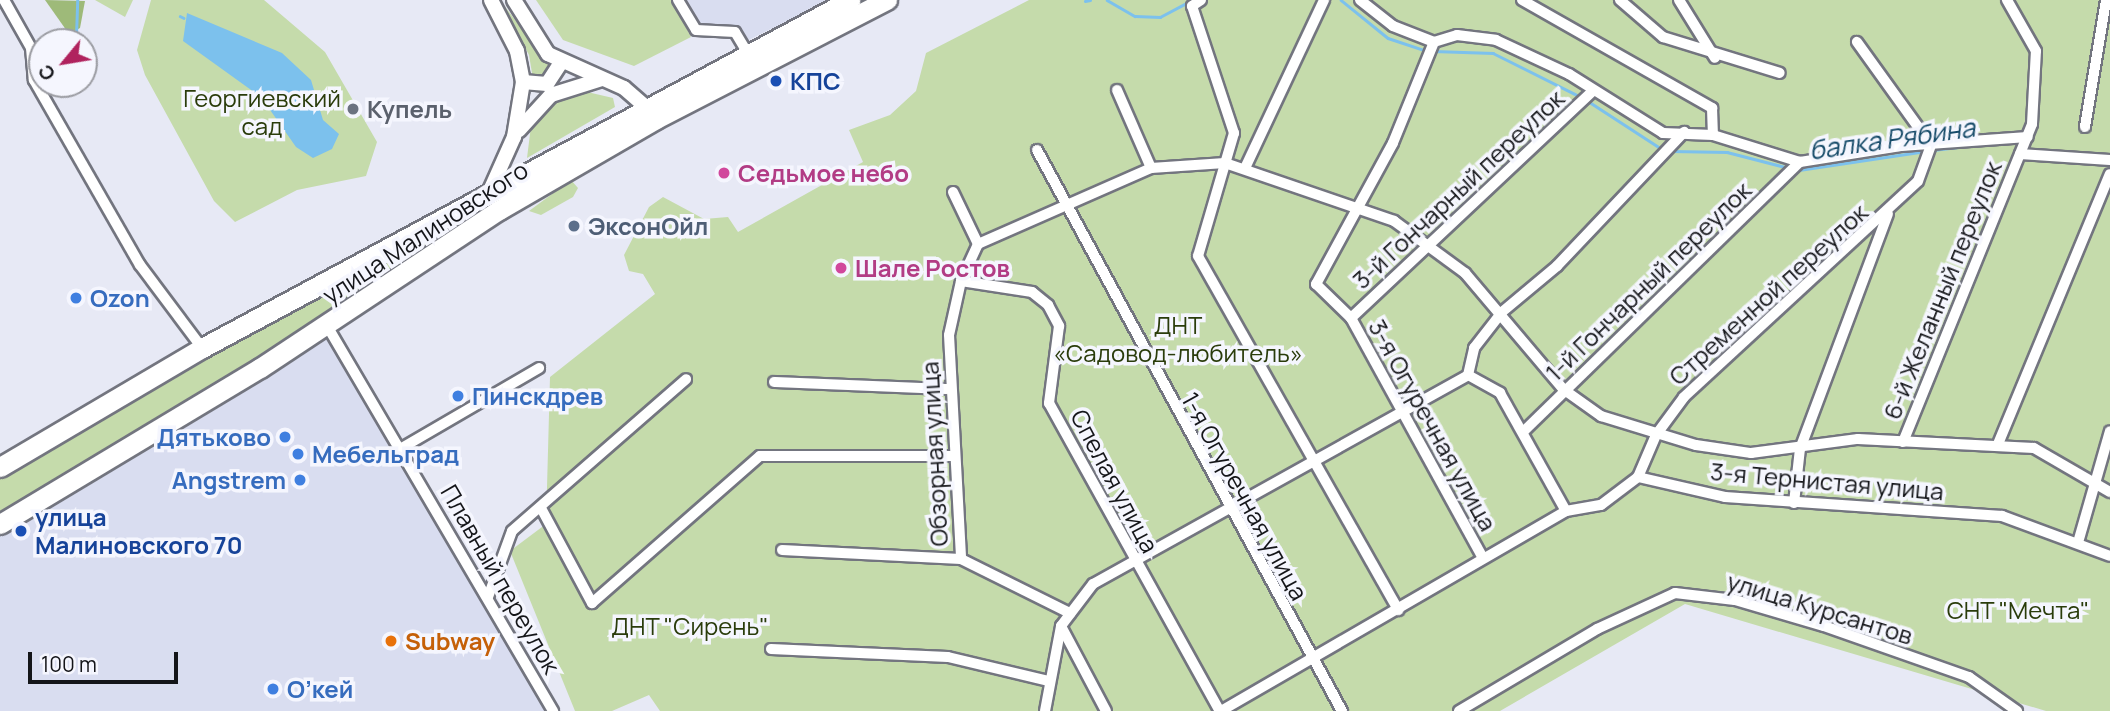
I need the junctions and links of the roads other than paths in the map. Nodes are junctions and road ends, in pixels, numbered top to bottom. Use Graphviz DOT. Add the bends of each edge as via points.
graph roads {
  1 [pos="4,0"];
  2 [pos="491,0"];
  3 [pos="514,0"];
  4 [pos="678,0"];
  5 [pos="850,0"];
  6 [pos="887,0"];
  7 [pos="1201,0"];
  8 [pos="1324,0"];
  9 [pos="1360,0"];
  10 [pos="1522,0"];
  11 [pos="1620,0"];
  12 [pos="1679,0"];
  13 [pos="2007,0"];
  14 [pos="2106,0"];
  15 [pos="1434,42"];
  16 [pos="1857,42"];
  17 [pos="747,52"];
  18 [pos="1715,58"];
  19 [pos="560,64"];
  20 [pos="1780,74"];
  21 [pos="602,79"];
  22 [pos="523,82"];
  23 [pos="1117,90"];
  24 [pos="1593,91"];
  25 [pos="652,112"];
  26 [pos="2085,127"];
  27 [pos="1684,132"];
  28 [pos="1713,135"];
  29 [pos="514,137"];
  30 [pos="2028,137"];
  31 [pos="1931,145"];
  32 [pos="1037,150"];
  33 [pos="2020,154"];
  34 [pos="2110,160"];
  35 [pos="1800,162"];
  36 [pos="1224,163"];
  37 [pos="1151,168"];
  38 [pos="1245,168"];
  39 [pos="2110,174"];
  40 [pos="953,192"];
  41 [pos="487,196"];
  42 [pos="1357,206"];
  43 [pos="1064,209"];
  44 [pos="1889,211"];
  45 [pos="978,244"];
  46 [pos="1428,246"];
  47 [pos="961,281"];
  48 [pos="1502,312"];
  49 [pos="1350,317"];
  50 [pos="326,324"];
  51 [pos="202,348"];
  52 [pos="539,368"];
  53 [pos="1468,374"];
  54 [pos="686,379"];
  55 [pos="774,382"];
  56 [pos="947,389"];
  57 [pos="1563,389"];
  58 [pos="1401,414"];
  59 [pos="1525,430"];
  60 [pos="2110,431"];
  61 [pos="1656,435"];
  62 [pos="1903,442"];
  63 [pos="1998,444"];
  64 [pos="400,449"];
  65 [pos="1800,449"];
  66 [pos="952,456"];
  67 [pos="1314,460"];
  68 [pos="0,467"];
  69 [pos="1638,477"];
  70 [pos="2090,486"];
  71 [pos="2110,492"];
  72 [pos="1794,503"];
  73 [pos="1226,507"];
  74 [pos="541,508"];
  75 [pos="1566,511"];
  76 [pos="0,524"];
  77 [pos="2078,539"];
  78 [pos="782,550"];
  79 [pos="2110,556"];
  80 [pos="1483,558"];
  81 [pos="961,559"];
  82 [pos="1133,560"];
  83 [pos="488,597"];
  84 [pos="1398,610"];
  85 [pos="1070,612"];
  86 [pos="1061,626"];
  87 [pos="771,649"];
  88 [pos="1312,660"];
  89 [pos="1049,681"];
  90 [pos="553,711"];
  91 [pos="1045,711"];
  92 [pos="1106,711"];
  93 [pos="1220,711"];
  94 [pos="1342,711"];
  95 [pos="1459,711"];
  96 [pos="2017,711"];
  1 -- 51 [label="street" via="31,48 30,69 54,115 140,265"];
  2 -- 22 [label="main road" via="517,51"];
  3 -- 19 [label="main road" via="535,38"];
  4 -- 17 [label="street" via="696,30 735,32"];
  5 -- 17 [label="highway, улица Малиновского"];
  6 -- 25 [label="highway, улица Малиновского"];
  7 -- 36 [label="street" via="1192,6 1234,133"];
  8 -- 38 [label="street"];
  9 -- 15 [label="street" via="1393,26"];
  10 -- 28 [label="street" via="1712,108"];
  11 -- 18 [label="street" via="1662,37"];
  12 -- 18 [label="street"];
  13 -- 30 [label="street, 6-й Желанный переулок" via="2036,51"];
  14 -- 26 [label="street"];
  15 -- 24 [label="street" via="1458,35 1496,40"];
  15 -- 42 [label="street" via="1393,143"];
  16 -- 31 [label="street"];
  17 -- 25 [label="highway, улица Малиновского"];
  18 -- 20 [label="street"];
  19 -- 21 [label="main road"];
  19 -- 22 [label="main road" via="547,84"];
  21 -- 25 [label="main road"];
  21 -- 29 [label="main road" via="551,95"];
  22 -- 29 [label="main road"];
  23 -- 37 [label="street"];
  24 -- 27 [label="street" via="1663,133"];
  24 -- 46 [label="street, 3-й Гончарный переулок"];
  25 -- 41 [label="highway, улица Малиновского"];
  25 -- 50 [label="highway, улица Малиновского"];
  27 -- 28 [label="street"];
  27 -- 48 [label="street" via="1557,266"];
  28 -- 35 [label="street"];
  29 -- 41 [label="main road"];
  30 -- 31 [label="street"];
  30 -- 33 [label="street, 6-й Желанный переулок"];
  31 -- 35 [label="street"];
  31 -- 44 [label="street, Стременной переулок" via="1918,181"];
  32 -- 43 [label="street, 1-я Огуречная улица"];
  33 -- 34 [label="street"];
  33 -- 62 [label="street, 6-й Желанный переулок"];
  35 -- 57 [label="street, 1-й Гончарный переулок"];
  36 -- 37 [label="street"];
  36 -- 38 [label="street"];
  36 -- 67 [label="street" via="1198,256"];
  37 -- 43 [label="street"];
  38 -- 42 [label="street"];
  39 -- 63 [label="street"];
  40 -- 45 [label="street"];
  41 -- 51 [label="highway, улица Малиновского"];
  42 -- 46 [label="street"];
  42 -- 49 [label="street, 3-я Огуречная улица" via="1317,284"];
  43 -- 45 [label="street"];
  43 -- 73 [label="street, 1-я Огуречная улица"];
  44 -- 61 [label="street, Стременной переулок" via="1684,397"];
  44 -- 65 [label="street"];
  45 -- 47 [label="street, Обзорная улица"];
  46 -- 48 [label="street"];
  46 -- 49 [label="street, 3-й Гончарный переулок"];
  47 -- 56 [label="street, Обзорная улица" via="948,335"];
  47 -- 82 [label="street, Спелая улица" via="1032,292 1048,306 1059,326 1049,403"];
  48 -- 53 [label="street" via="1474,348"];
  48 -- 57 [label="street"];
  49 -- 58 [label="street, 3-я Огуречная улица"];
  50 -- 64 [label="street, Плавный переулок"];
  50 -- 76 [label="highway, улица Малиновского"];
  51 -- 68 [label="highway, улица Малиновского"];
  52 -- 64 [label="street"];
  53 -- 58 [label="street"];
  53 -- 59 [label="street" via="1500,393"];
  54 -- 74 [label="street"];
  55 -- 56 [label="street"];
  56 -- 66 [label="street, Обзорная улица"];
  57 -- 59 [label="street, 1-й Гончарный переулок"];
  57 -- 61 [label="street" via="1601,416"];
  58 -- 67 [label="street"];
  58 -- 80 [label="street, 3-я Огуречная улица"];
  59 -- 75 [label="street"];
  60 -- 70 [label="street"];
  61 -- 65 [label="street" via="1751,453"];
  61 -- 69 [label="street, Стременной переулок"];
  62 -- 63 [label="street"];
  62 -- 65 [label="street" via="1857,439"];
  63 -- 70 [label="street" via="2034,449"];
  64 -- 83 [label="street, Плавный переулок"];
  65 -- 72 [label="street"];
  66 -- 74 [label="street" via="760,456 592,603"];
  66 -- 81 [label="street, Обзорная улица"];
  67 -- 73 [label="street"];
  67 -- 84 [label="street"];
  69 -- 72 [label="street, 3-я Тернистая улица" via="1725,497"];
  69 -- 75 [label="street" via="1601,505"];
  70 -- 71 [label="street"];
  70 -- 77 [label="street"];
  72 -- 77 [label="street, 3-я Тернистая улица" via="2002,516"];
  73 -- 82 [label="street"];
  73 -- 88 [label="street, 1-я Огуречная улица"];
  74 -- 83 [label="street" via="512,531"];
  75 -- 80 [label="street"];
  77 -- 79 [label="street, 3-я Тернистая улица"];
  78 -- 81 [label="street"];
  80 -- 84 [label="street"];
  81 -- 85 [label="street, Обзорная улица"];
  82 -- 85 [label="street" via="1093,584"];
  82 -- 93 [label="street, Спелая улица"];
  83 -- 90 [label="street, Плавный переулок"];
  84 -- 88 [label="street"];
  85 -- 86 [label="street"];
  86 -- 89 [label="street"];
  86 -- 92 [label="street"];
  87 -- 89 [label="street" via="948,657"];
  88 -- 93 [label="street"];
  88 -- 94 [label="street, 1-я Огуречная улица"];
  89 -- 91 [label="street"];
  95 -- 96 [label="street, улица Курсантов" via="1597,629 1675,593 1735,600 1824,626 1969,677"];
}
